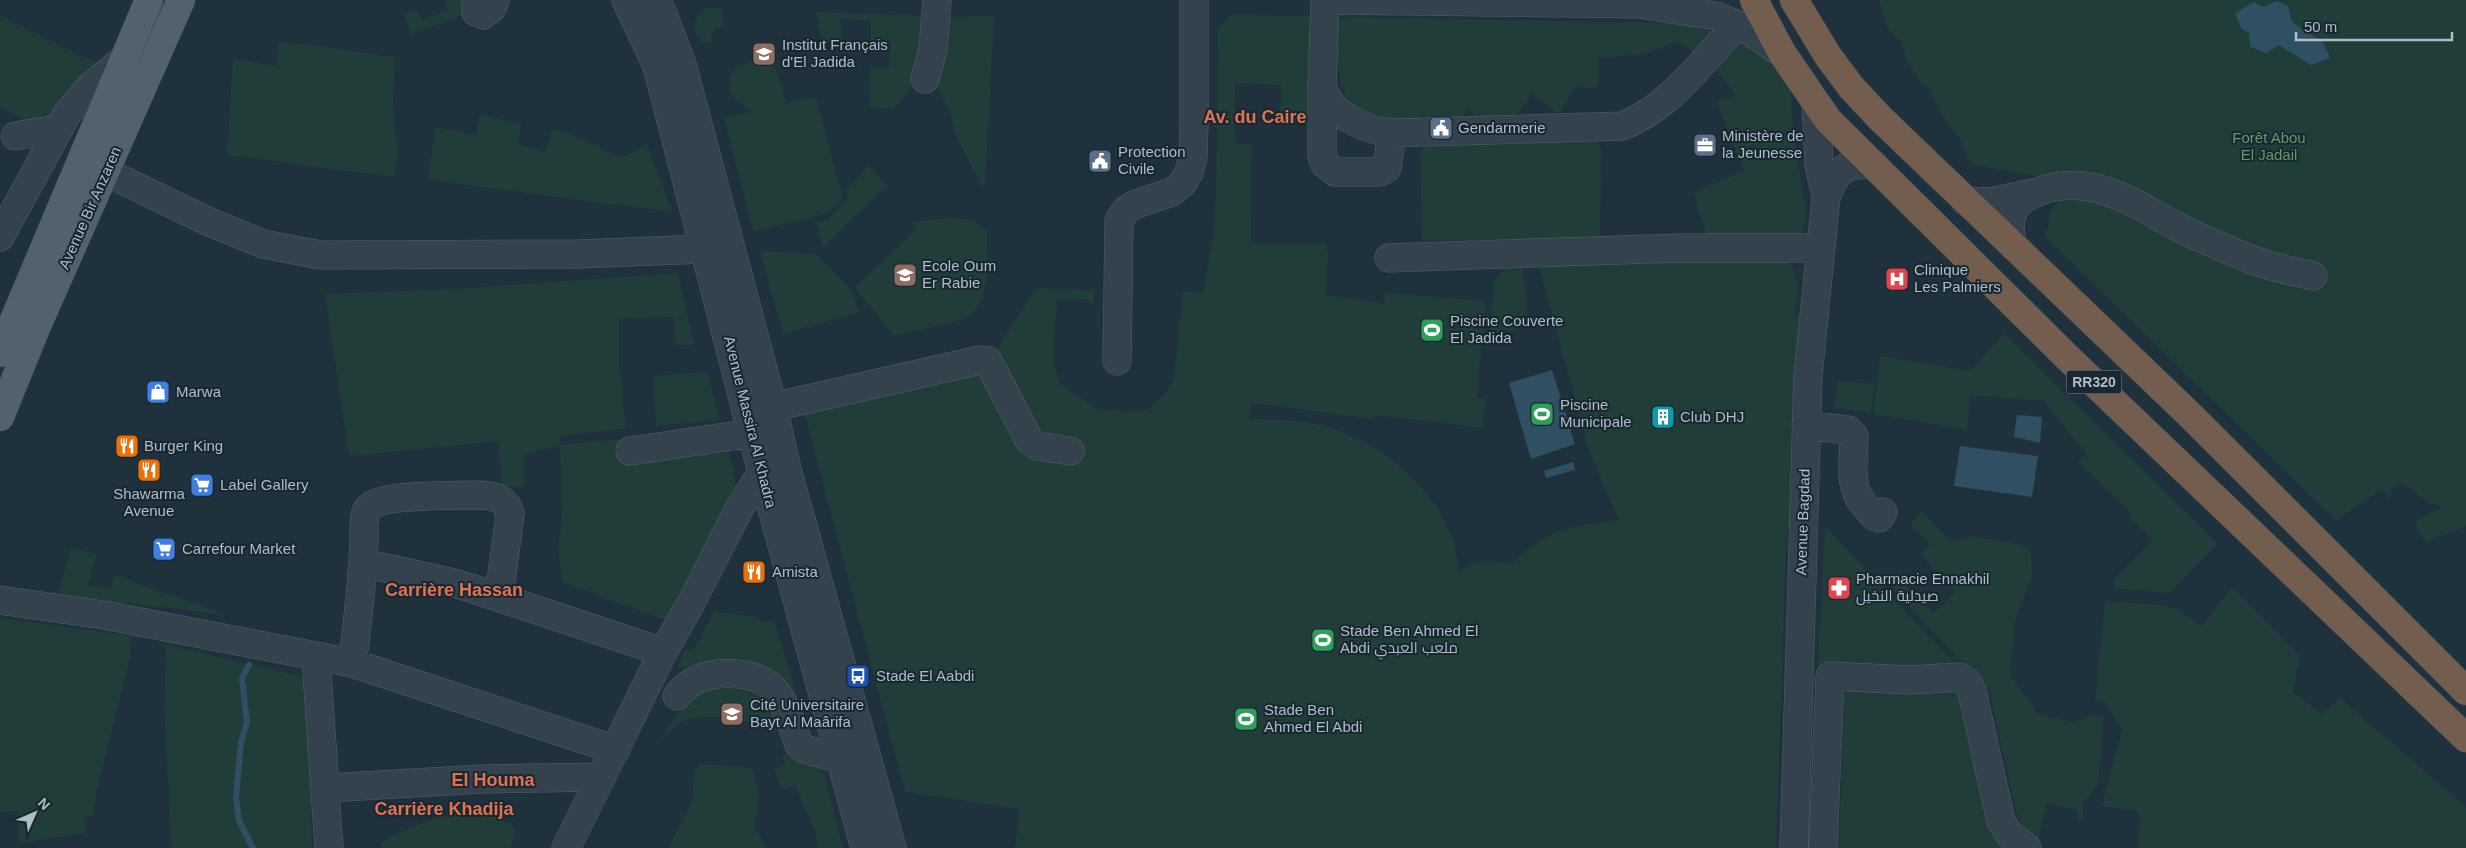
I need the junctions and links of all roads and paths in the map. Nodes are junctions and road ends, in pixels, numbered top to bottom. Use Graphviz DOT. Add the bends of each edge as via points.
graph roads {
  1 [pos="150,0"];
  2 [pos="182,0"];
  3 [pos="480,0"];
  4 [pos="495,0"];
  5 [pos="626,0"];
  6 [pos="656,0"];
  7 [pos="937,0"];
  8 [pos="1194,0"];
  9 [pos="1326,0"];
  10 [pos="1754,0"];
  11 [pos="1794,0"];
  12 [pos="1646,2"];
  13 [pos="1738,24"];
  14 [pos="1782,53"];
  15 [pos="123,60"];
  16 [pos="925,79"];
  17 [pos="1322,87"];
  18 [pos="1816,104"];
  19 [pos="58,129"];
  20 [pos="1392,133"];
  21 [pos="15,136"];
  22 [pos="1874,165"];
  23 [pos="106,172"];
  24 [pos="2035,193"];
  25 [pos="1826,197"];
  26 [pos="1965,201"];
  27 [pos="0,237"];
  28 [pos="2013,246"];
  29 [pos="1820,248"];
  30 [pos="704,249"];
  31 [pos="1389,258"];
  32 [pos="2313,276"];
  33 [pos="17,325"];
  34 [pos="0,353"];
  35 [pos="1117,361"];
  36 [pos="3,403"];
  37 [pos="773,407"];
  38 [pos="1806,425"];
  39 [pos="752,433"];
  40 [pos="630,451"];
  41 [pos="1070,451"];
  42 [pos="762,472"];
  43 [pos="1883,512"];
  44 [pos="363,563"];
  45 [pos="499,597"];
  46 [pos="0,600"];
  47 [pos="663,652"];
  48 [pos="316,657"];
  49 [pos="352,663"];
  50 [pos="1798,670"];
  51 [pos="1830,676"];
  52 [pos="2466,691"];
  53 [pos="677,696"];
  54 [pos="2466,738"];
  55 [pos="616,750"];
  56 [pos="841,760"];
  57 [pos="600,777"];
  58 [pos="326,788"];
  59 [pos="329,848"];
  60 [pos="566,848"];
  61 [pos="865,848"];
  62 [pos="892,848"];
  63 [pos="1794,848"];
  64 [pos="1823,848"];
  65 [pos="2027,848"];
  1 -- 15 [label="main road, Avenue Bir Anzaren"];
  2 -- 23 [label="main road, Avenue Bir Anzaren"];
  3 -- 4 [label="street" via="474,9 483,16"];
  5 -- 30 [label="street, Avenue Massira Al Khadra" via="657,66"];
  6 -- 37 [label="street, Avenue Massira Al Khadra" via="682,64"];
  7 -- 16 [label="street" via="933,49"];
  8 -- 35 [label="street" via="1193,158 1182,184 1172,192 1136,204 1126,210 1119,221"];
  9 -- 12 [label="street"];
  9 -- 17 [label="street"];
  10 -- 14 [label="highway, RR320"];
  11 -- 26 [label="highway, RR320" via="1828,56 1851,86"];
  12 -- 13 [label="street" via="1708,14"];
  13 -- 14 [label="street"];
  13 -- 20 [label="street" via="1663,100 1622,126"];
  14 -- 18 [label="highway, RR320"];
  15 -- 19 [label="street" via="92,86"];
  15 -- 33 [label="main road, Avenue Bir Anzaren"];
  17 -- 20 [label="street" via="1333,108 1376,131"];
  17 -- 20 [label="street" via="1322,157 1335,172 1380,172 1386,168"];
  18 -- 22 [label="highway, RR320"];
  18 -- 25 [label="street" via="1819,166"];
  19 -- 21 [label="street"];
  19 -- 27 [label="street"];
  22 -- 25 [label="street" via="1857,164 1841,169"];
  22 -- 54 [label="highway, RR320" via="2067,357"];
  23 -- 30 [label="street" via="205,220 264,244 320,255"];
  23 -- 33 [label="main road, Avenue Bir Anzaren"];
  24 -- 26 [label="street" via="1991,202"];
  24 -- 28 [label="street" via="2024,198 2011,218 2009,228"];
  24 -- 32 [label="street" via="2062,185 2094,186 2253,260"];
  25 -- 29 [label="street, Avenue Bagdad"];
  26 -- 28 [label="highway, RR320"];
  28 -- 52 [label="highway, RR320" via="2192,417"];
  29 -- 31 [label="street" via="1679,248"];
  29 -- 38 [label="street, Avenue Bagdad"];
  30 -- 39 [label="street, Avenue Massira Al Khadra"];
  33 -- 34 [label="main road, Avenue Bir Anzaren"];
  33 -- 36 [label="main road, Avenue Bir Anzaren"];
  37 -- 41 [label="street" via="980,360 988,361 1029,440 1037,446"];
  37 -- 62 [label="street, Avenue Massira Al Khadra" via="787,469"];
  38 -- 43 [label="street" via="1848,430 1854,436 1854,488 1858,499 1875,517 1879,518"];
  38 -- 50 [label="street, Avenue Bagdad"];
  39 -- 40 [label="street"];
  39 -- 42 [label="street, Avenue Massira Al Khadra"];
  42 -- 47 [label="street"];
  42 -- 56 [label="street, Avenue Massira Al Khadra"];
  44 -- 45 [label="street"];
  44 -- 45 [label="street" via="364,518 372,505 395,499 490,495 505,503 510,514"];
  44 -- 49 [label="street"];
  45 -- 47 [label="street"];
  46 -- 48 [label="street" via="132,620"];
  47 -- 55 [label="street"];
  48 -- 49 [label="street"];
  48 -- 58 [label="street"];
  49 -- 55 [label="street"];
  50 -- 51 [label="street"];
  50 -- 63 [label="street, Avenue Bagdad"];
  51 -- 64 [label="street"];
  51 -- 65 [label="street" via="1909,680 1960,678 1967,682 1972,691 2001,821 2009,834"];
  53 -- 56 [label="street" via="691,682 707,676 753,677 772,688 783,703 799,745"];
  55 -- 57 [label="street"];
  56 -- 61 [label="street, Avenue Massira Al Khadra"];
  57 -- 58 [label="street" via="482,778"];
  57 -- 60 [label="street"];
  58 -- 59 [label="street"];
}
